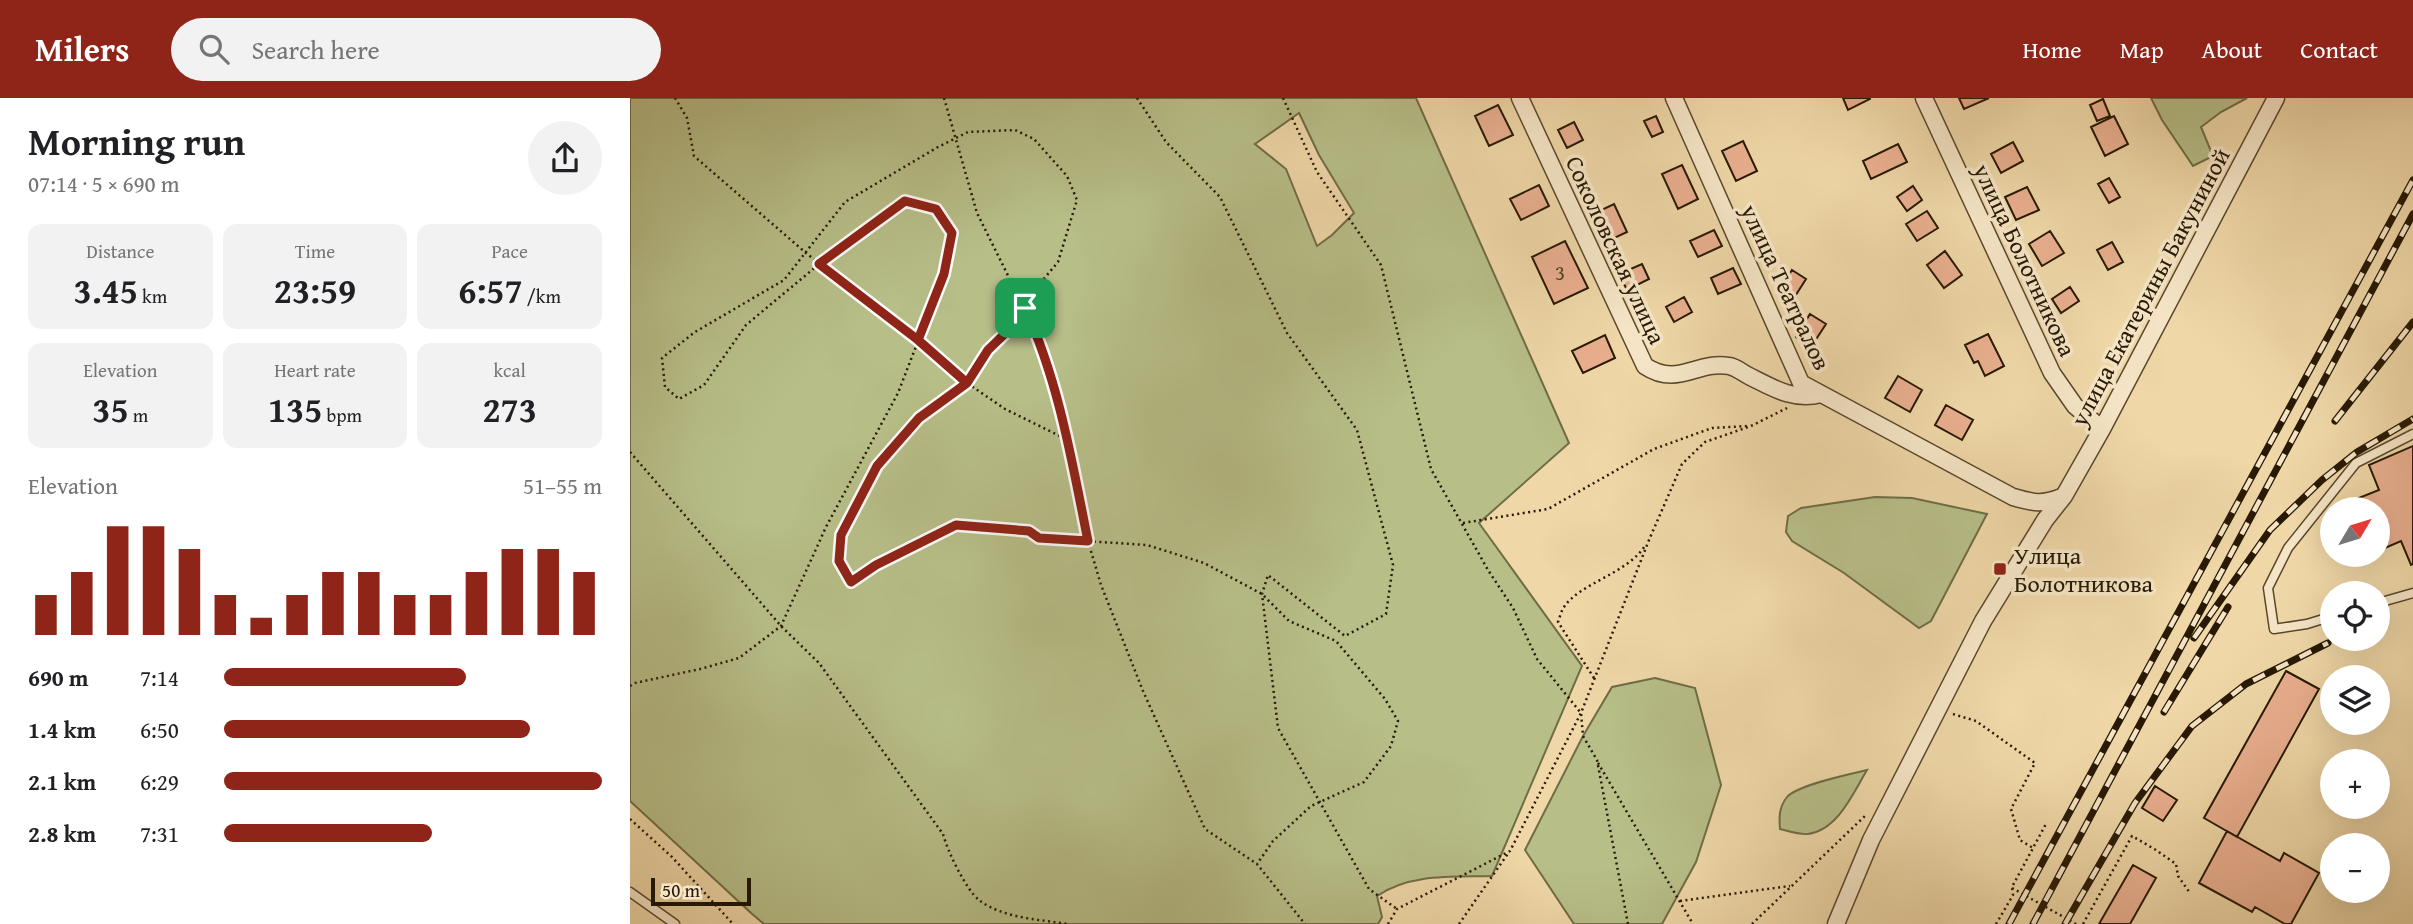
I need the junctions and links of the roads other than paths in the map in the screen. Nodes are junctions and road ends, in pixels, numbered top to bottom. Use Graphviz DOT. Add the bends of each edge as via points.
graph roads {
  1 [pos="1520,98"];
  2 [pos="1674,98"];
  3 [pos="1924,98"];
  4 [pos="2276,98"];
  5 [pos="1821,394"];
  6 [pos="2102,429"];
  7 [pos="2413,434"];
  8 [pos="2064,496"];
  9 [pos="2413,593"];
  10 [pos="2390,600"];
  11 [pos="2320,620"];
  12 [pos="630,892"];
  13 [pos="675,924"];
  14 [pos="1836,924"];
  1 -- 5 [label="street, Соколовская улица" via="1646,366 1674,376 1730,366 1787,395"];
  2 -- 5 [label="street, улица Театралов" via="1801,383"];
  3 -- 6 [label="street, улица Болотникова" via="2052,373 2075,406"];
  4 -- 6 [label="street, улица Екатерины Бакуниной"];
  5 -- 8 [label="street, улица Театралов" via="2013,497 2045,503"];
  6 -- 8 [label="street, улица Екатерины Бакуниной"];
  7 -- 11 [label="lane" via="2356,463 2288,548 2268,588 2274,629"];
  8 -- 14 [label="street, улица Екатерины Бакуниной" via="1983,621 1871,840"];
  9 -- 10 [label="lane"];
  12 -- 13 [label="lane"];
}
